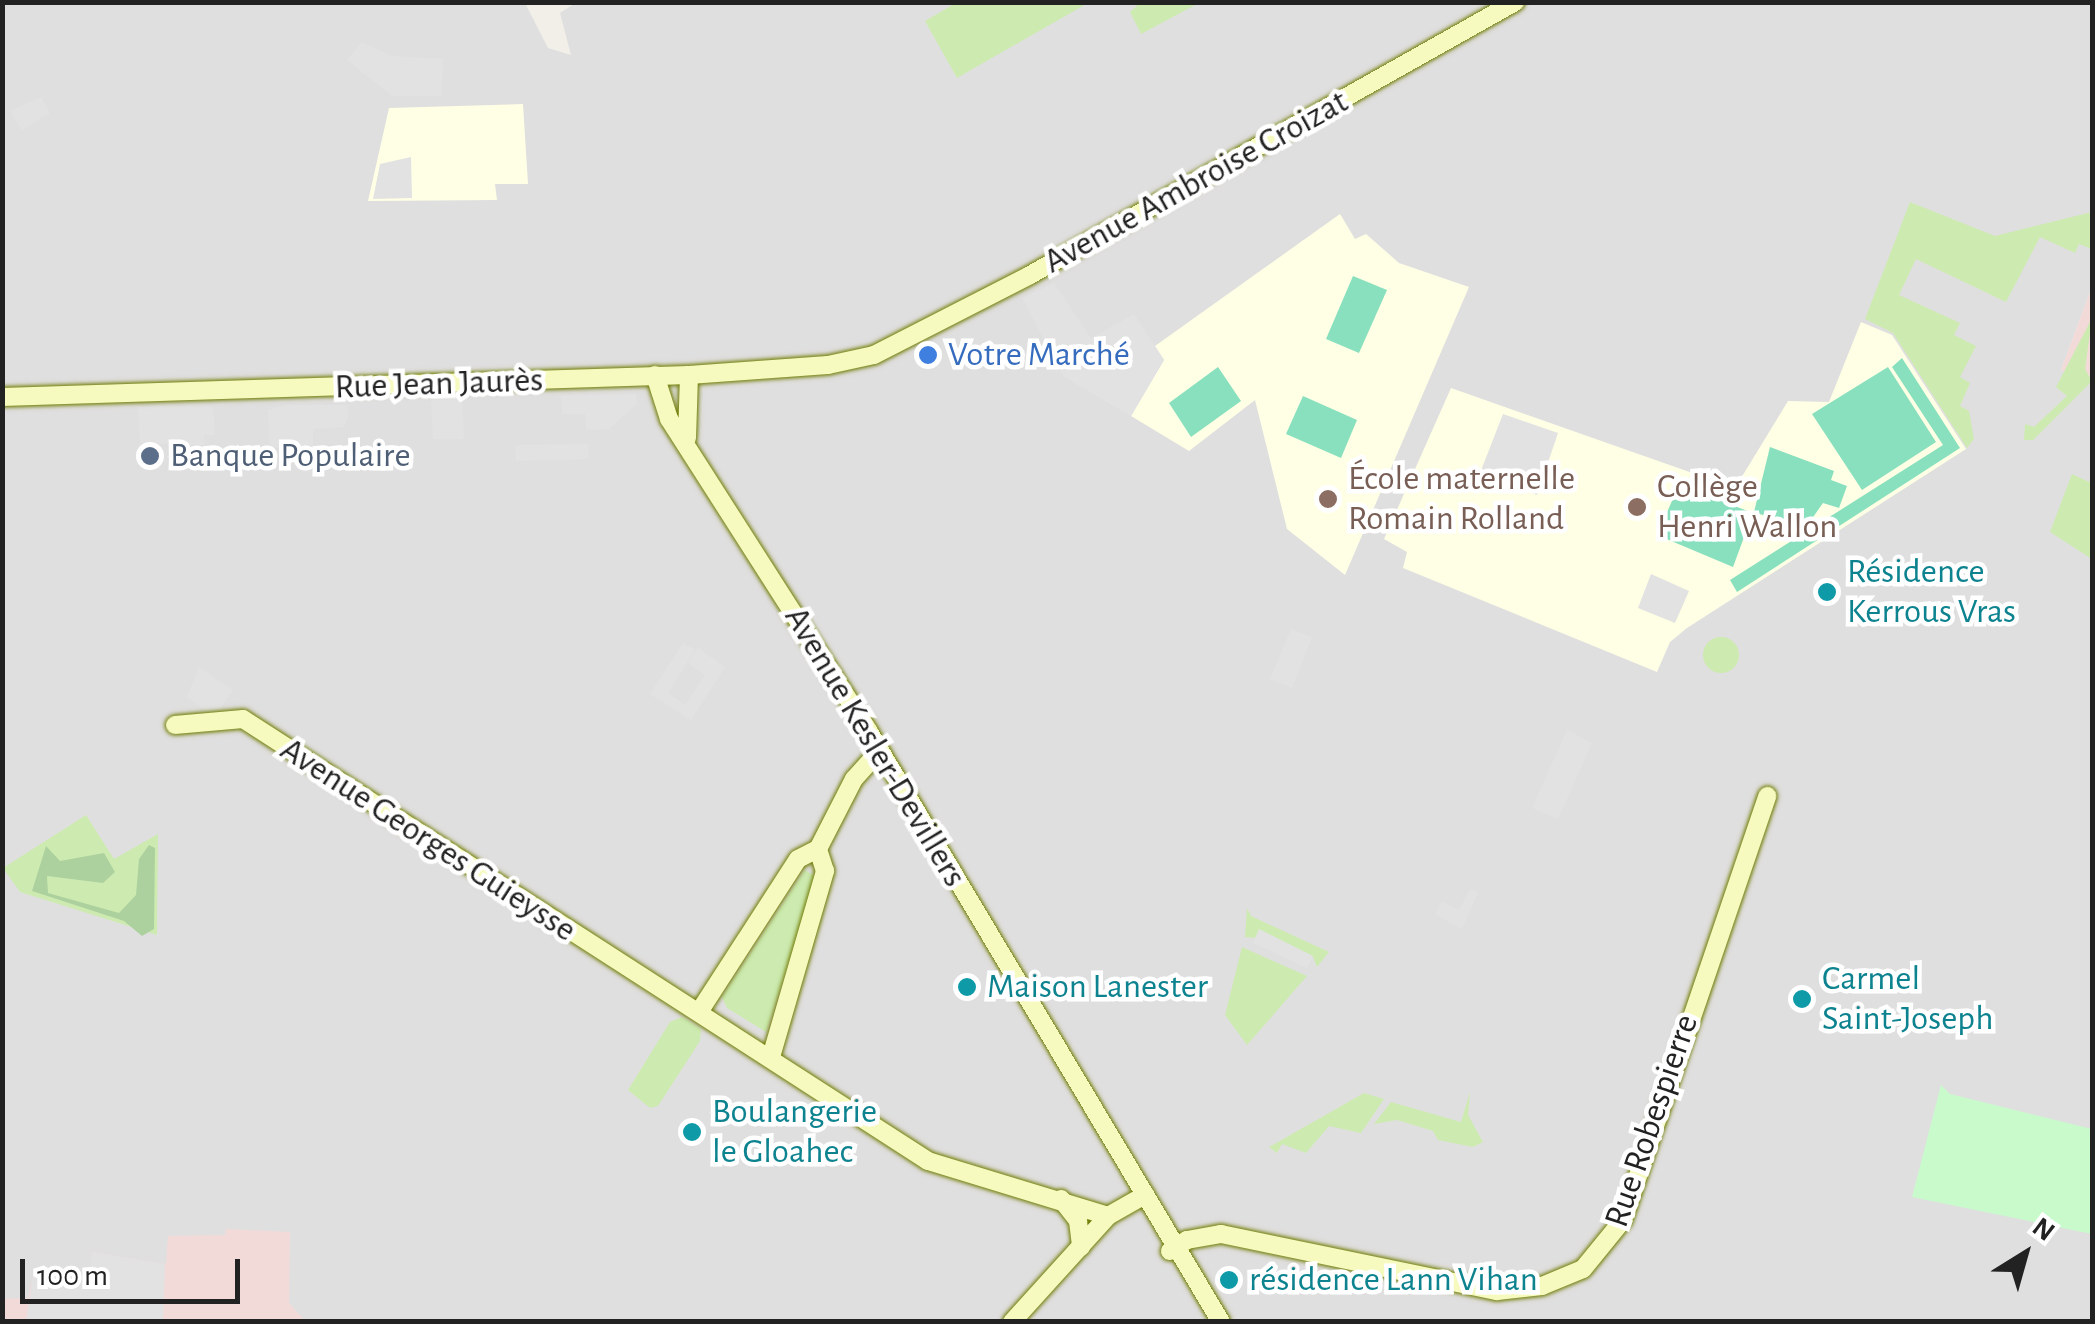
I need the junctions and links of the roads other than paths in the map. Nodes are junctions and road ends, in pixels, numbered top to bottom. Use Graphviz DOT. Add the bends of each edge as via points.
graph roads {
  1 [pos="1516,2"];
  2 [pos="874,355"];
  3 [pos="689,374"];
  4 [pos="655,375"];
  5 [pos="2,398"];
  6 [pos="687,440"];
  7 [pos="175,724"];
  8 [pos="879,751"];
  9 [pos="1767,796"];
  10 [pos="818,849"];
  11 [pos="699,1012"];
  12 [pos="770,1056"];
  13 [pos="1141,1196"];
  14 [pos="1060,1199"];
  15 [pos="1108,1216"];
  16 [pos="1080,1247"];
  17 [pos="1172,1250"];
  18 [pos="1012,1322"];
  19 [pos="1207,1322"];
  20 [pos="1221,1322"];
  1 -- 2 [label="main road, Avenue Ambroise Croizat" via="1030,275"];
  2 -- 3 [label="main road, Rue Jean Jaurès" via="828,365"];
  3 -- 4 [label="main road, Rue Jean Jaurès"];
  3 -- 6 [label="main road"];
  4 -- 5 [label="main road, Rue Jean Jaurès"];
  4 -- 6 [label="main road, Avenue Kesler-Devillers" via="669,420"];
  6 -- 8 [label="main road, Avenue Kesler-Devillers"];
  7 -- 11 [label="main road, Avenue Georges Guieysse" via="243,719"];
  8 -- 10 [label="main road" via="854,779"];
  8 -- 13 [label="main road, Avenue Kesler-Devillers"];
  9 -- 17 [label="main road, Rue Robespierre" via="1624,1220 1583,1268 1542,1286 1498,1291 1221,1234"];
  10 -- 11 [label="main road" via="798,859"];
  10 -- 12 [label="main road" via="825,871"];
  11 -- 12 [label="main road, Avenue Georges Guieysse"];
  12 -- 14 [label="main road, Avenue Georges Guieysse" via="928,1161"];
  13 -- 15 [label="main road"];
  13 -- 17 [label="main road, Avenue Kesler-Devillers"];
  14 -- 15 [label="main road, Avenue Georges Guieysse"];
  14 -- 16 [label="main road" via="1076,1215"];
  15 -- 16 [label="main road"];
  16 -- 18 [label="main road"];
  17 -- 19 [label="main road, Avenue Kesler-Devillers"];
  17 -- 20 [label="main road, Avenue Kesler-Devillers"];
}
